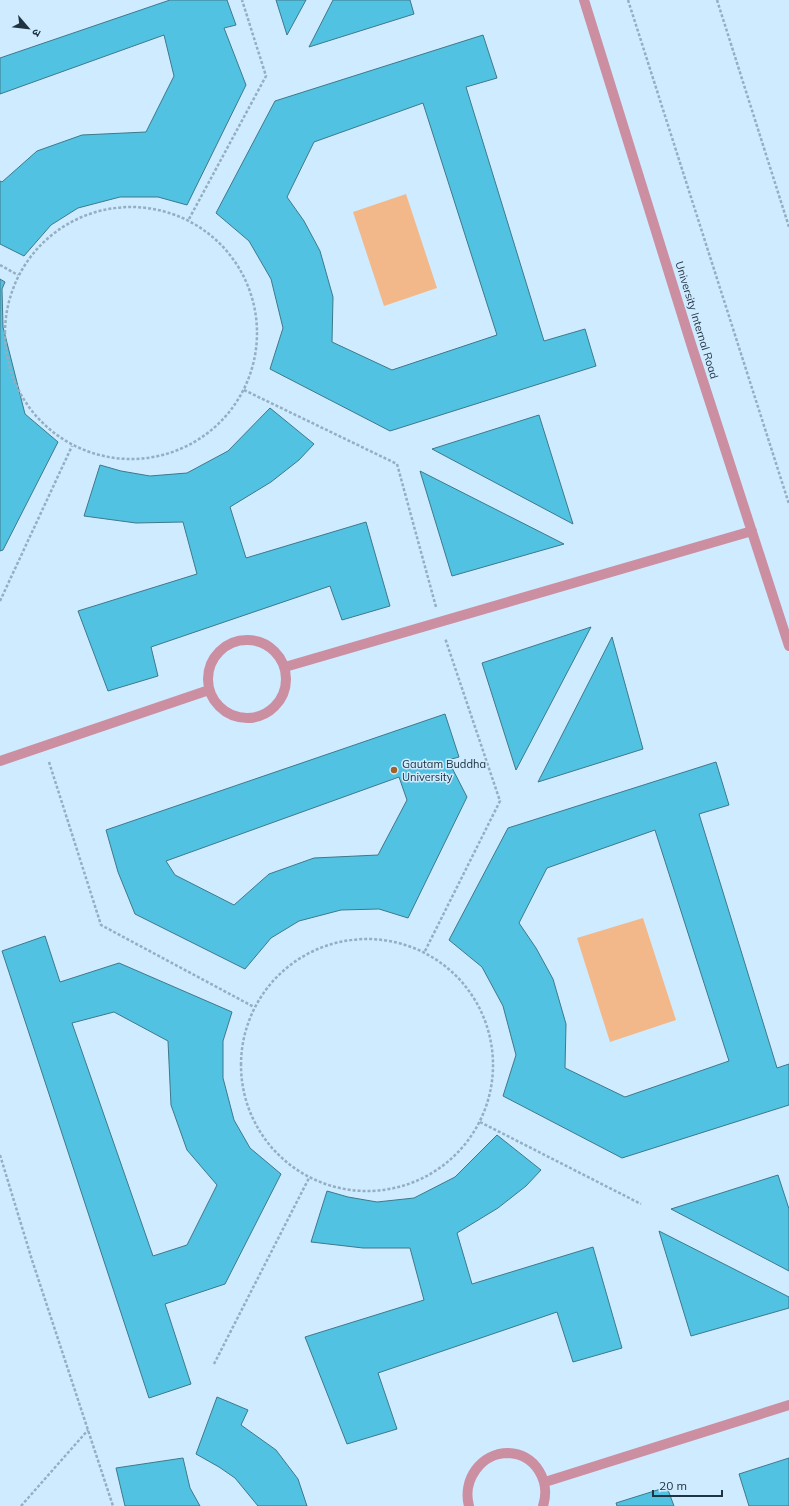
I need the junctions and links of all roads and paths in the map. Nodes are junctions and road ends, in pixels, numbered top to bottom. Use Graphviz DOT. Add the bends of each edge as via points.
graph roads {
  1 [pos="242,0"];
  2 [pos="584,0"];
  3 [pos="628,0"];
  4 [pos="717,0"];
  5 [pos="189,219"];
  6 [pos="789,227"];
  7 [pos="0,265"];
  8 [pos="18,275"];
  9 [pos="244,390"];
  10 [pos="72,446"];
  11 [pos="789,504"];
  12 [pos="752,531"];
  13 [pos="0,601"];
  14 [pos="440,622"];
  15 [pos="789,646"];
  16 [pos="285,667"];
  17 [pos="209,690"];
  18 [pos="44,746"];
  19 [pos="0,761"];
  20 [pos="425,951"];
  21 [pos="254,1007"];
  22 [pos="480,1122"];
  23 [pos="0,1155"];
  24 [pos="309,1178"];
  25 [pos="641,1204"];
  26 [pos="214,1364"];
  27 [pos="789,1405"];
  28 [pos="88,1430"];
  29 [pos="545,1482"];
  30 [pos="21,1506"];
  31 [pos="113,1506"];
  32 [pos="469,1506"];
  33 [pos="543,1506"];
  1 -- 5 [label="path" via="266,76"];
  2 -- 12 [label="lane, University Internal Road"];
  3 -- 11 [label="path"];
  4 -- 6 [label="path"];
  5 -- 8 [label="path" via="138,205 92,212 51,234"];
  5 -- 9 [label="path" via="227,249 252,293 257,343"];
  7 -- 8 [label="path"];
  8 -- 10 [label="path" via="4,318 10,372 34,416"];
  9 -- 10 [label="path" via="212,430 169,454 123,460"];
  9 -- 14 [label="path" via="397,464"];
  10 -- 13 [label="path"];
  12 -- 14 [label="lane"];
  12 -- 15 [label="lane, University Internal Road"];
  14 -- 16 [label="lane"];
  14 -- 20 [label="path" via="500,801"];
  16 -- 17 [label="lane" via="279,655 266,644 250,639 236,640 222,648 212,660 207,674"];
  16 -- 17 [label="lane" via="286,683 282,698 270,711 258,717 239,718 228,714 216,704"];
  17 -- 18 [label="lane"];
  18 -- 19 [label="lane"];
  18 -- 21 [label="path" via="101,925"];
  20 -- 21 [label="path" via="374,937 328,944 287,966"];
  20 -- 22 [label="path" via="463,981 488,1025 493,1075"];
  21 -- 24 [label="path" via="241,1050 246,1104 270,1148"];
  22 -- 24 [label="path" via="448,1162 406,1186 359,1192"];
  22 -- 25 [label="path"];
  23 -- 28 [label="path"];
  24 -- 26 [label="path"];
  27 -- 29 [label="lane"];
  28 -- 30 [label="path"];
  28 -- 31 [label="path"];
  29 -- 32 [label="lane" via="539,1470 526,1458 509,1453 496,1455 482,1462 472,1474 467,1488"];
  29 -- 33 [label="lane" via="546,1497"];
}
